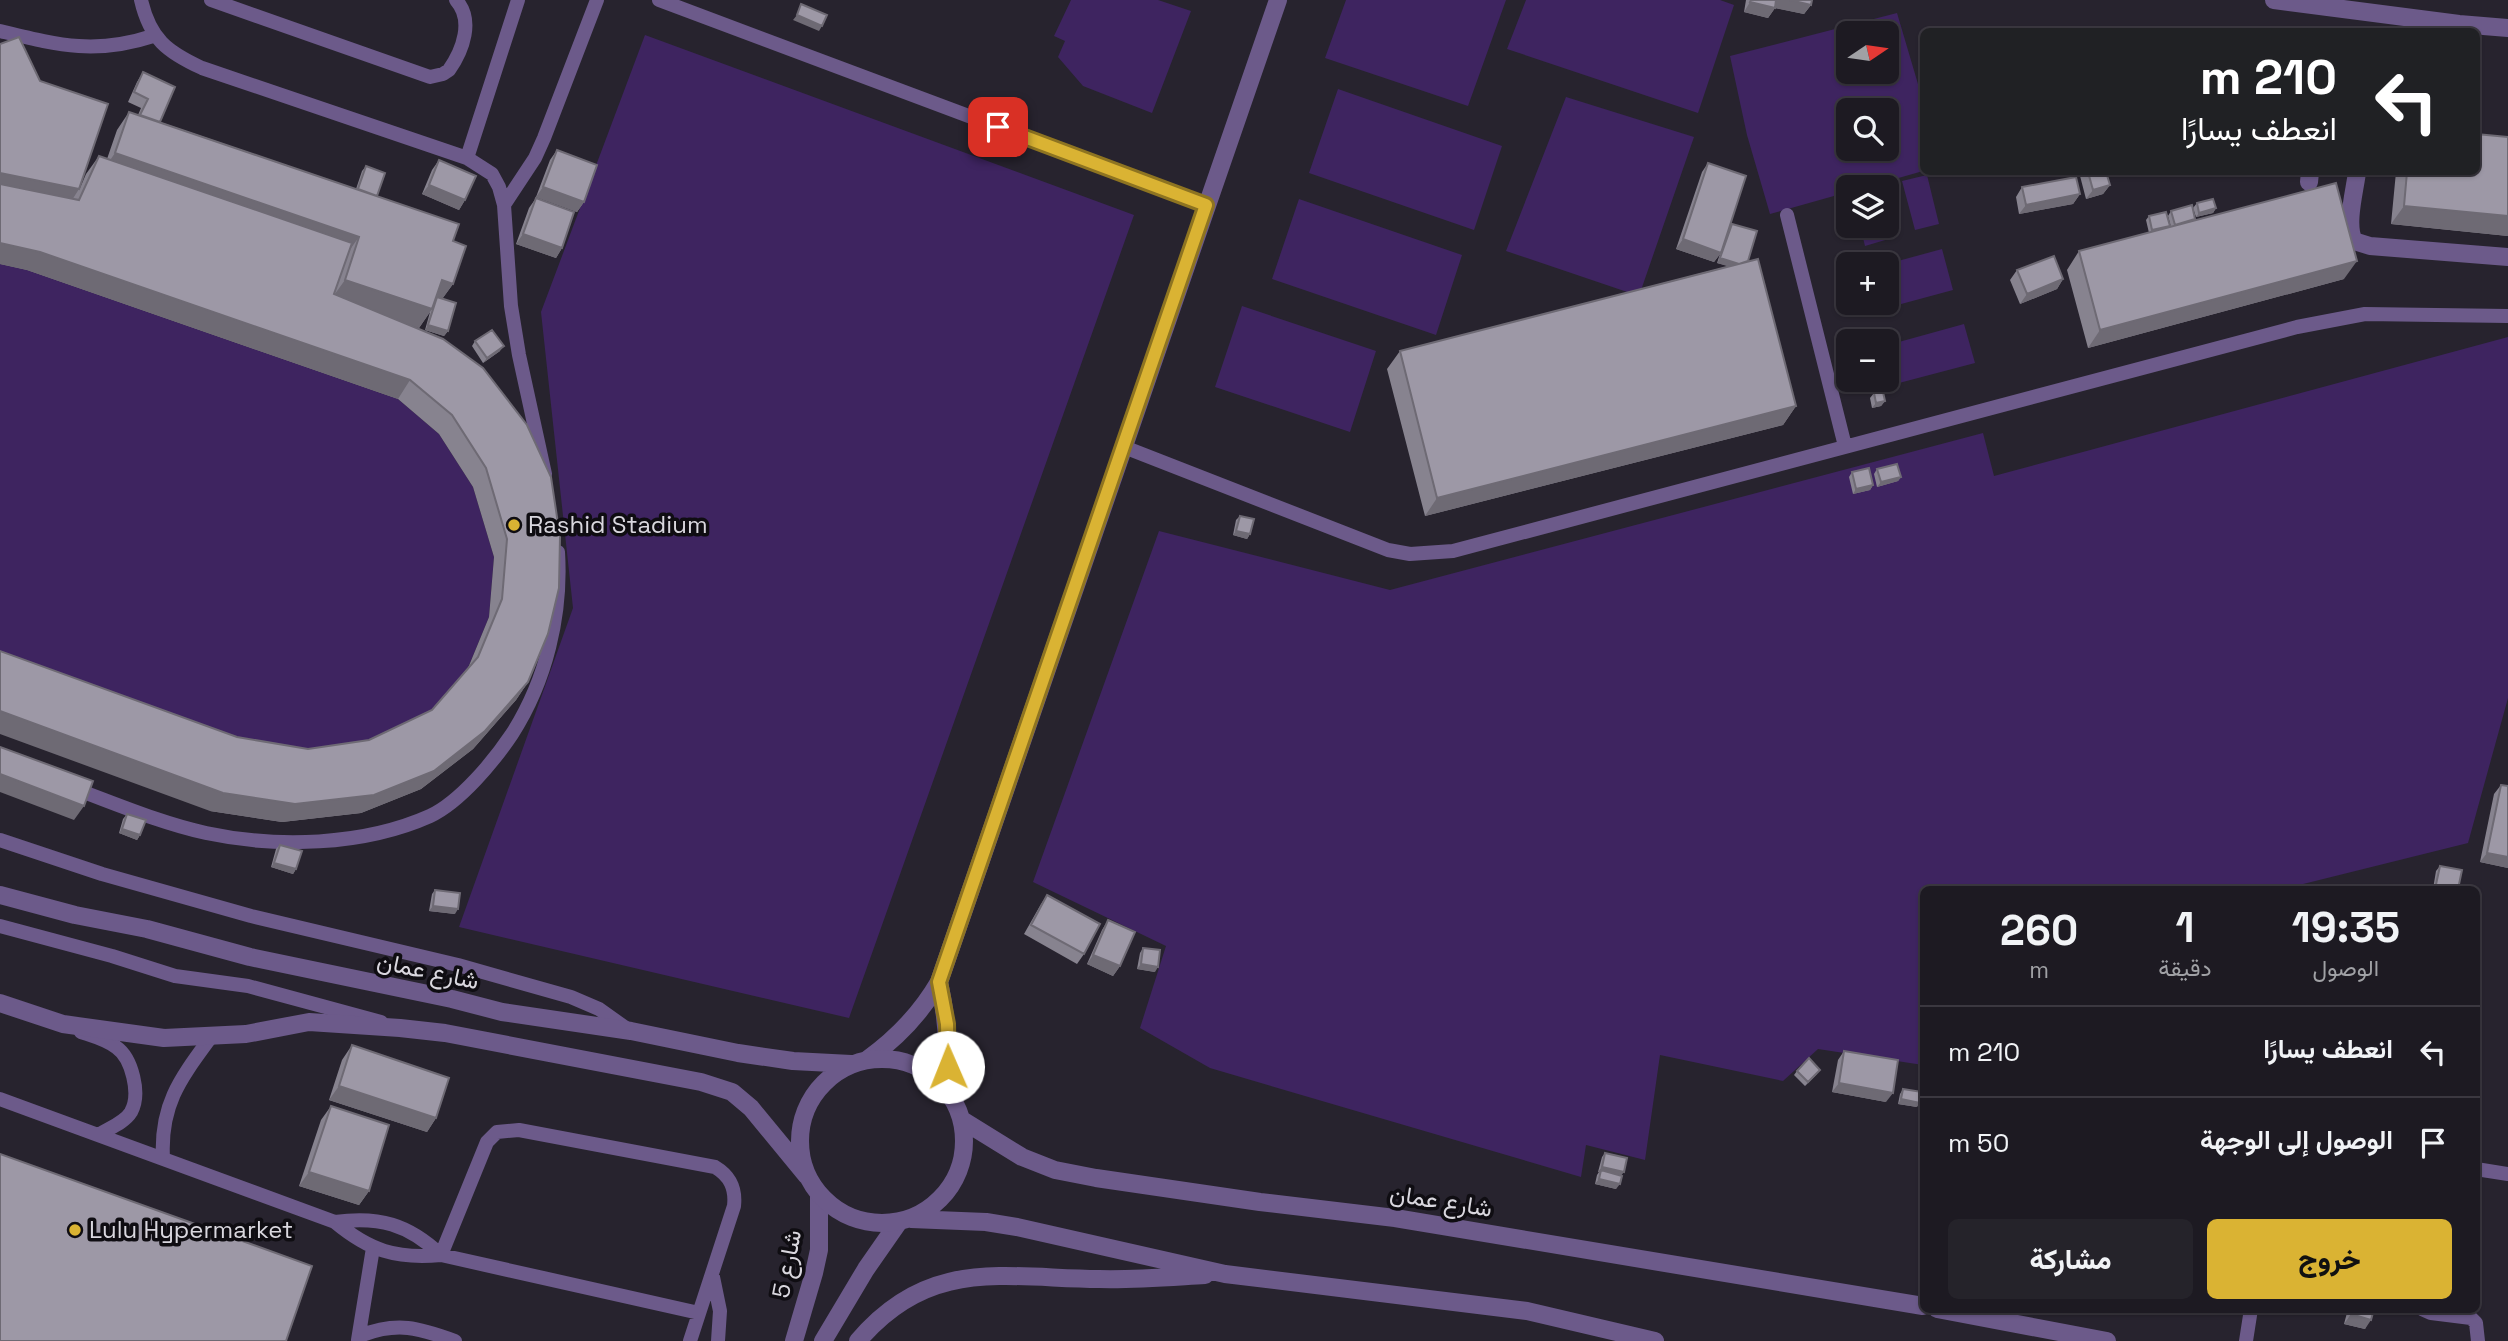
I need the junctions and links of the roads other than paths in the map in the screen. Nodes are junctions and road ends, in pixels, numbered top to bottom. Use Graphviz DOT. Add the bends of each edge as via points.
graph roads {
  1 [pos="141,0"];
  2 [pos="211,0"];
  3 [pos="456,0"];
  4 [pos="518,0"];
  5 [pos="597,0"];
  6 [pos="659,0"];
  7 [pos="1278,0"];
  8 [pos="2274,0"];
  9 [pos="2389,8"];
  10 [pos="2459,28"];
  11 [pos="2508,28"];
  12 [pos="0,31"];
  13 [pos="153,36"];
  14 [pos="467,158"];
  15 [pos="2357,175"];
  16 [pos="505,205"];
  17 [pos="1206,205"];
  18 [pos="1787,215"];
  19 [pos="2508,257"];
  20 [pos="2508,316"];
  21 [pos="1845,446"];
  22 [pos="1124,447"];
  23 [pos="548,483"];
  24 [pos="557,534"];
  25 [pos="61,783"];
  26 [pos="0,840"];
  27 [pos="0,895"];
  28 [pos="0,926"];
  29 [pos="939,982"];
  30 [pos="0,1003"];
  31 [pos="63,1024"];
  32 [pos="400,1028"];
  33 [pos="631,1031"];
  34 [pos="211,1037"];
  35 [pos="859,1062"];
  36 [pos="946,1088"];
  37 [pos="0,1099"];
  38 [pos="962,1121"];
  39 [pos="100,1134"];
  40 [pos="163,1158"];
  41 [pos="2480,1170"];
  42 [pos="2508,1174"];
  43 [pos="807,1176"];
  44 [pos="819,1195"];
  45 [pos="904,1221"];
  46 [pos="335,1222"];
  47 [pos="373,1248"];
  48 [pos="441,1255"];
  49 [pos="1225,1274"];
  50 [pos="713,1276"];
  51 [pos="1920,1306"];
  52 [pos="699,1313"];
  53 [pos="1958,1313"];
  54 [pos="2250,1313"];
  55 [pos="2431,1313"];
  56 [pos="359,1338"];
  57 [pos="455,1341"];
  58 [pos="690,1341"];
  59 [pos="718,1341"];
  60 [pos="794,1341"];
  61 [pos="823,1341"];
  62 [pos="858,1341"];
  63 [pos="1655,1341"];
  64 [pos="2108,1341"];
  65 [pos="2246,1341"];
  66 [pos="2478,1341"];
  1 -- 13 [label="lane"];
  2 -- 3 [label="lane" via="430,77 449,70 466,29 465,13"];
  4 -- 14 [label="lane"];
  5 -- 16 [label="lane" via="544,138"];
  6 -- 17 [label="lane"];
  7 -- 17 [label="street"];
  8 -- 9 [label="street"];
  9 -- 10 [label="street"];
  10 -- 11 [label="street"];
  12 -- 13 [label="lane" via="45,42 106,48"];
  13 -- 14 [label="lane" via="183,60 202,68"];
  14 -- 16 [label="lane" via="492,174"];
  15 -- 19 [label="street" via="2350,225 2354,242"];
  16 -- 23 [label="lane" via="511,306"];
  17 -- 22 [label="street"];
  18 -- 21 [label="lane"];
  20 -- 21 [label="lane" via="2396,313 2338,318"];
  21 -- 22 [label="lane" via="1431,554 1410,554 1367,543"];
  22 -- 29 [label="street"];
  24 -- 25 [label="lane" via="555,624 542,674 499,754 467,788 431,815 376,833 320,842 261,842 204,833"];
  26 -- 33 [label="lane" via="251,916 546,989 599,1009"];
  27 -- 33 [label="street, شارع عمان" via="250,957 502,1012"];
  28 -- 32 [label="lane" via="175,976 248,986"];
  29 -- 35 [label="street" via="908,1025"];
  29 -- 36 [label="street" via="947,1024"];
  30 -- 31 [label="street"];
  31 -- 34 [label="street" via="164,1038"];
  31 -- 39 [label="lane" via="117,1047 127,1056 132,1071 131,1113"];
  32 -- 34 [label="street" via="309,1022"];
  32 -- 43 [label="street" via="701,1082 732,1092 751,1108"];
  33 -- 35 [label="street, شارع عمان" via="793,1061"];
  34 -- 40 [label="lane" via="186,1071 166,1115"];
  35 -- 36 [label="street" via="889,1058 911,1063"];
  35 -- 43 [label="street" via="831,1076 805,1111 800,1132"];
  36 -- 38 [label="street"];
  37 -- 39 [label="lane"];
  38 -- 45 [label="street" via="964,1151 955,1180 928,1210"];
  38 -- 51 [label="street, شارع عمان" via="1022,1157 1096,1178 1395,1218"];
  39 -- 40 [label="lane"];
  40 -- 46 [label="lane"];
  41 -- 42 [label="lane"];
  43 -- 44 [label="street"];
  44 -- 45 [label="street" via="846,1216 863,1222"];
  44 -- 60 [label="street, شارع 5" via="819,1250"];
  45 -- 49 [label="street" via="1017,1227"];
  45 -- 61 [label="street" via="866,1269"];
  46 -- 47 [label="lane"];
  46 -- 48 [label="lane" via="393,1224 419,1236"];
  47 -- 48 [label="lane" via="395,1255"];
  47 -- 56 [label="lane"];
  48 -- 50 [label="lane" via="487,1143 497,1132 512,1129 706,1164 723,1172 733,1187 734,1206"];
  48 -- 52 [label="lane"];
  49 -- 62 [label="street" via="1135,1279 981,1275 928,1289 899,1304"];
  49 -- 63 [label="street" via="1527,1311"];
  50 -- 52 [label="lane"];
  50 -- 59 [label="lane" via="720,1311"];
  52 -- 58 [label="lane"];
  53 -- 64 [label="street"];
  54 -- 65 [label="lane"];
  55 -- 66 [label="lane" via="2471,1318"];
  56 -- 57 [label="lane" via="385,1328 412,1328"];
}
